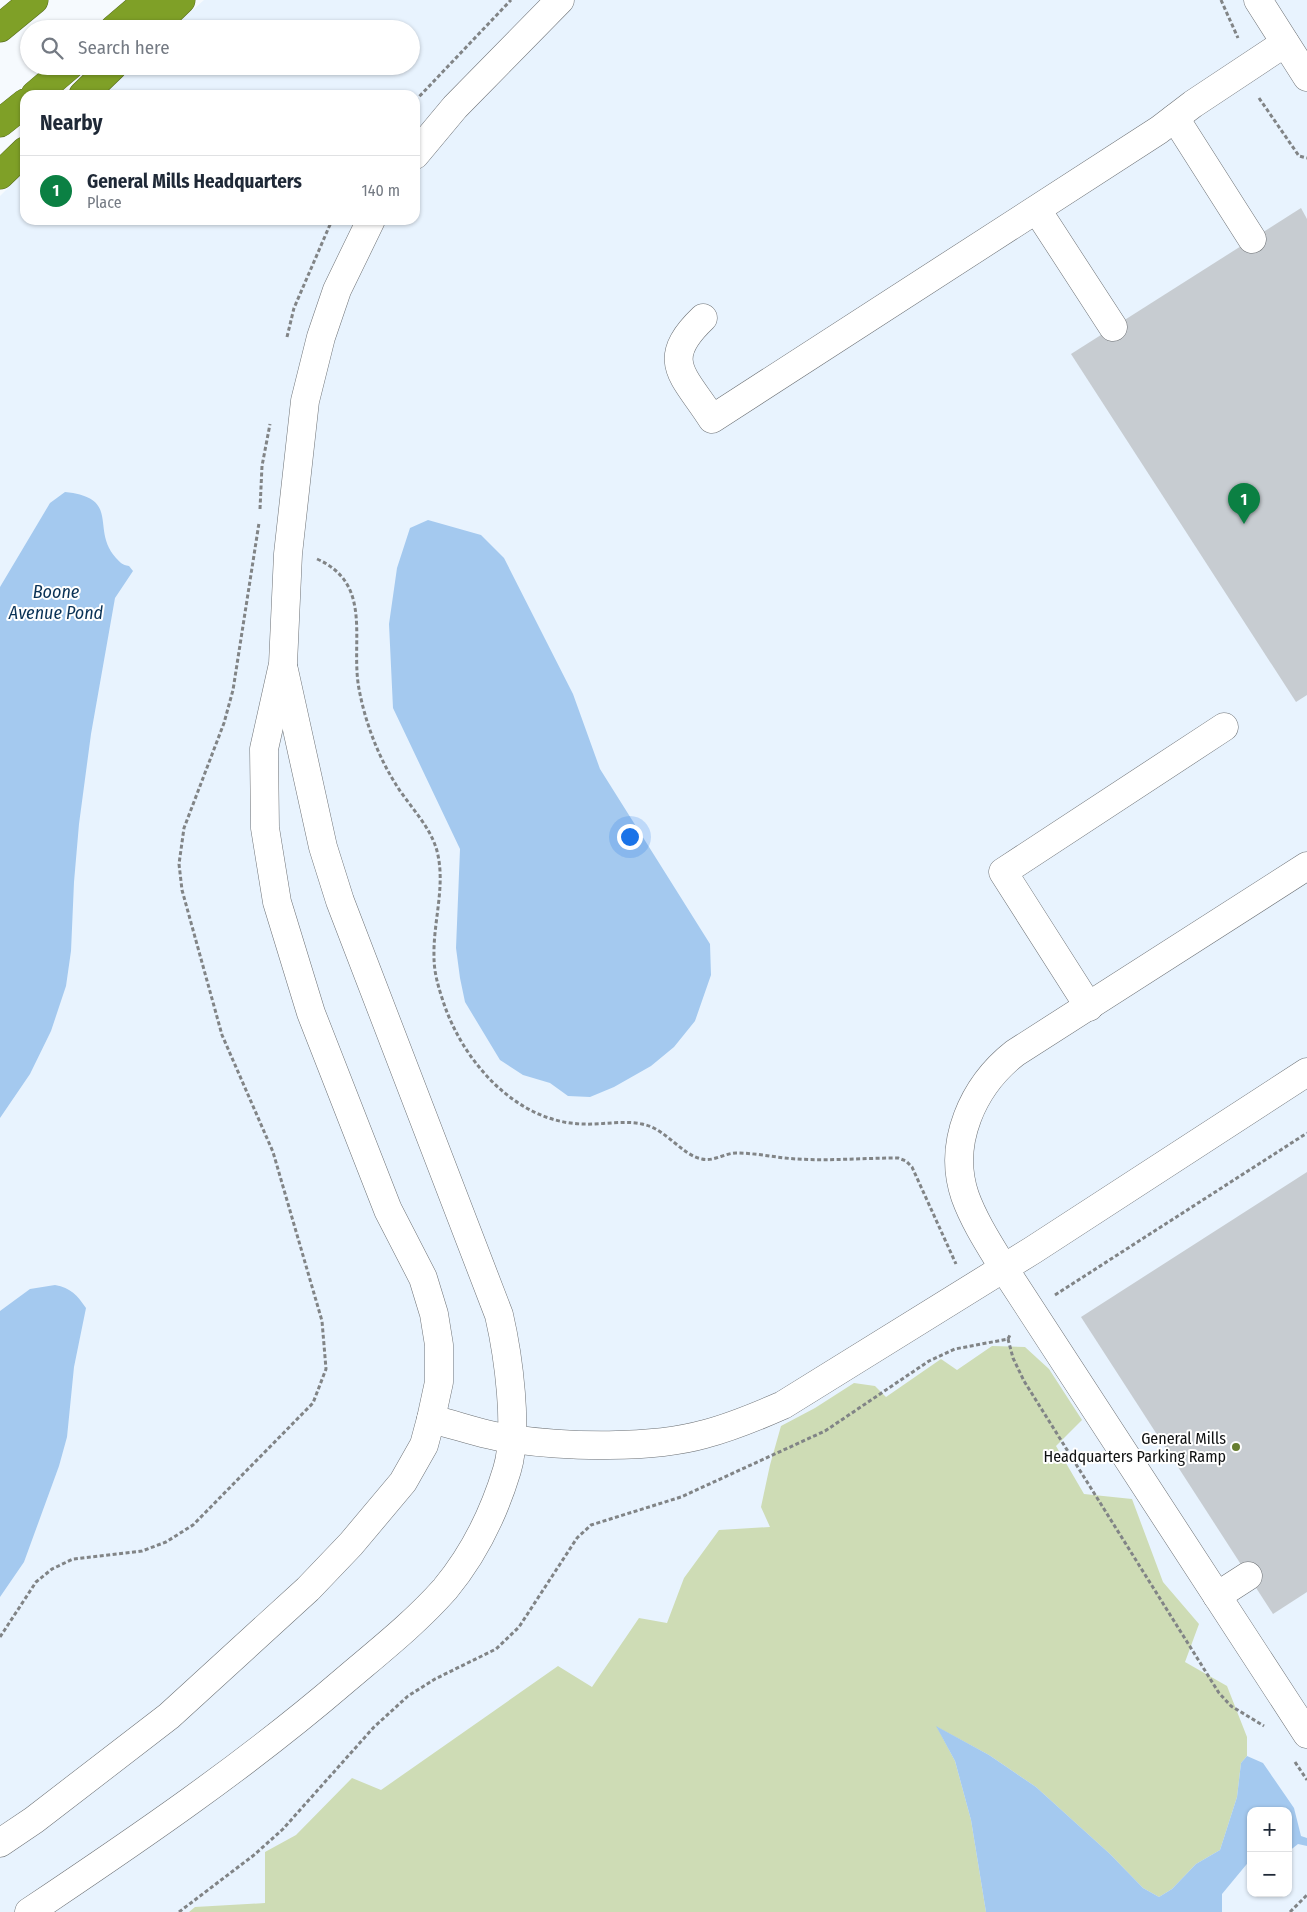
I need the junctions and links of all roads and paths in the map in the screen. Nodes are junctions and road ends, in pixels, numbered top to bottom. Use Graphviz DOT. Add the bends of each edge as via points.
graph roads {
  1 [pos="34,0"];
  2 [pos="148,0"];
  3 [pos="181,0"];
  4 [pos="511,0"];
  5 [pos="560,0"];
  6 [pos="1258,0"];
  7 [pos="125,20"];
  8 [pos="160,20"];
  9 [pos="0,28"];
  10 [pos="1285,43"];
  11 [pos="58,75"];
  12 [pos="104,75"];
  13 [pos="1307,76"];
  14 [pos="41,90"];
  15 [pos="88,90"];
  16 [pos="420,96"];
  17 [pos="20,107"];
  18 [pos="1175,118"];
  19 [pos="0,123"];
  20 [pos="420,149"];
  21 [pos="20,156"];
  22 [pos="0,175"];
  23 [pos="1037,210"];
  24 [pos="330,225"];
  25 [pos="369,225"];
  26 [pos="1252,239"];
  27 [pos="703,318"];
  28 [pos="1112,327"];
  29 [pos="286,343"];
  30 [pos="271,418"];
  31 [pos="254,552"];
  32 [pos="288,554"];
  33 [pos="283,664"];
  34 [pos="1224,727"];
  35 [pos="1307,866"];
  36 [pos="1089,1007"];
  37 [pos="1307,1072"];
  38 [pos="1307,1133"];
  39 [pos="1003,1268"];
  40 [pos="960,1272"];
  41 [pos="1032,1313"];
  42 [pos="1008,1339"];
  43 [pos="431,1418"];
  44 [pos="511,1439"];
  45 [pos="1248,1576"];
  46 [pos="1217,1596"];
  47 [pos="0,1637"];
  48 [pos="1267,1727"];
  49 [pos="1307,1734"];
  50 [pos="1291,1755"];
  51 [pos="1307,1780"];
  52 [pos="0,1843"];
  53 [pos="1307,1895"];
  54 [pos="29,1912"];
  55 [pos="179,1912"];
  56 [pos="1290,1912"];
  1 -- 9 [label="highway"];
  2 -- 7 [label="highway"];
  3 -- 8 [label="highway"];
  4 -- 16 [label="path"];
  5 -- 20 [label="lane" via="455,107"];
  6 -- 10 [label="lane"];
  10 -- 13 [label="lane"];
  10 -- 18 [label="lane"];
  11 -- 14 [label="highway"];
  12 -- 15 [label="highway"];
  17 -- 19 [label="highway"];
  18 -- 23 [label="lane"];
  18 -- 26 [label="lane"];
  21 -- 22 [label="highway"];
  23 -- 27 [label="lane" via="712,419 680,369 677,356 681,343"];
  23 -- 28 [label="lane"];
  24 -- 29 [label="path" via="294,308"];
  25 -- 32 [label="lane" via="337,290 305,401"];
  30 -- 31 [label="path" via="262,466"];
  31 -- 32 [label="path"];
  31 -- 47 [label="path" via="233,690 224,723 184,828 179,864 182,890 222,1035 273,1152 322,1321 326,1369 313,1403 193,1525 166,1542 142,1551 73,1559 52,1569 36,1582"];
  32 -- 33 [label="lane"];
  32 -- 40 [label="path" via="318,560 333,568 356,604 356,667 367,720 379,754 436,849 440,875 433,955 435,976 455,1030 469,1056 489,1078 526,1106 557,1120 582,1124 641,1124 655,1128 693,1157 705,1160 733,1153 797,1159 898,1158 906,1161"];
  33 -- 43 [label="lane" via="264,749 265,828 278,902 311,1013 388,1210 423,1278 434,1314 440,1345 439,1382"];
  33 -- 44 [label="lane" via="323,847 340,901 499,1315 507,1349"];
  34 -- 36 [label="lane" via="1003,872"];
  35 -- 36 [label="lane"];
  36 -- 39 [label="lane" via="998,1066 970,1107 960,1152 960,1174 974,1217"];
  37 -- 39 [label="lane"];
  38 -- 41 [label="path" via="1047,1300"];
  39 -- 41 [label="lane"];
  39 -- 44 [label="lane" via="784,1405 746,1422 703,1435 646,1444"];
  41 -- 42 [label="path" via="1013,1328"];
  41 -- 46 [label="lane"];
  42 -- 48 [label="path" via="1024,1381 1219,1693 1231,1706"];
  42 -- 55 [label="path" via="955,1349 929,1361 825,1431 681,1497 590,1525 577,1538 519,1627 496,1649 408,1696 374,1727 283,1828 247,1861"];
  43 -- 44 [label="lane"];
  43 -- 52 [label="lane" via="424,1445 403,1482 351,1544 308,1588 168,1716"];
  44 -- 54 [label="lane" via="508,1468 479,1540 437,1597 395,1638 226,1777"];
  45 -- 46 [label="lane"];
  46 -- 49 [label="lane"];
  50 -- 51 [label="path"];
  53 -- 56 [label="path"];
}
